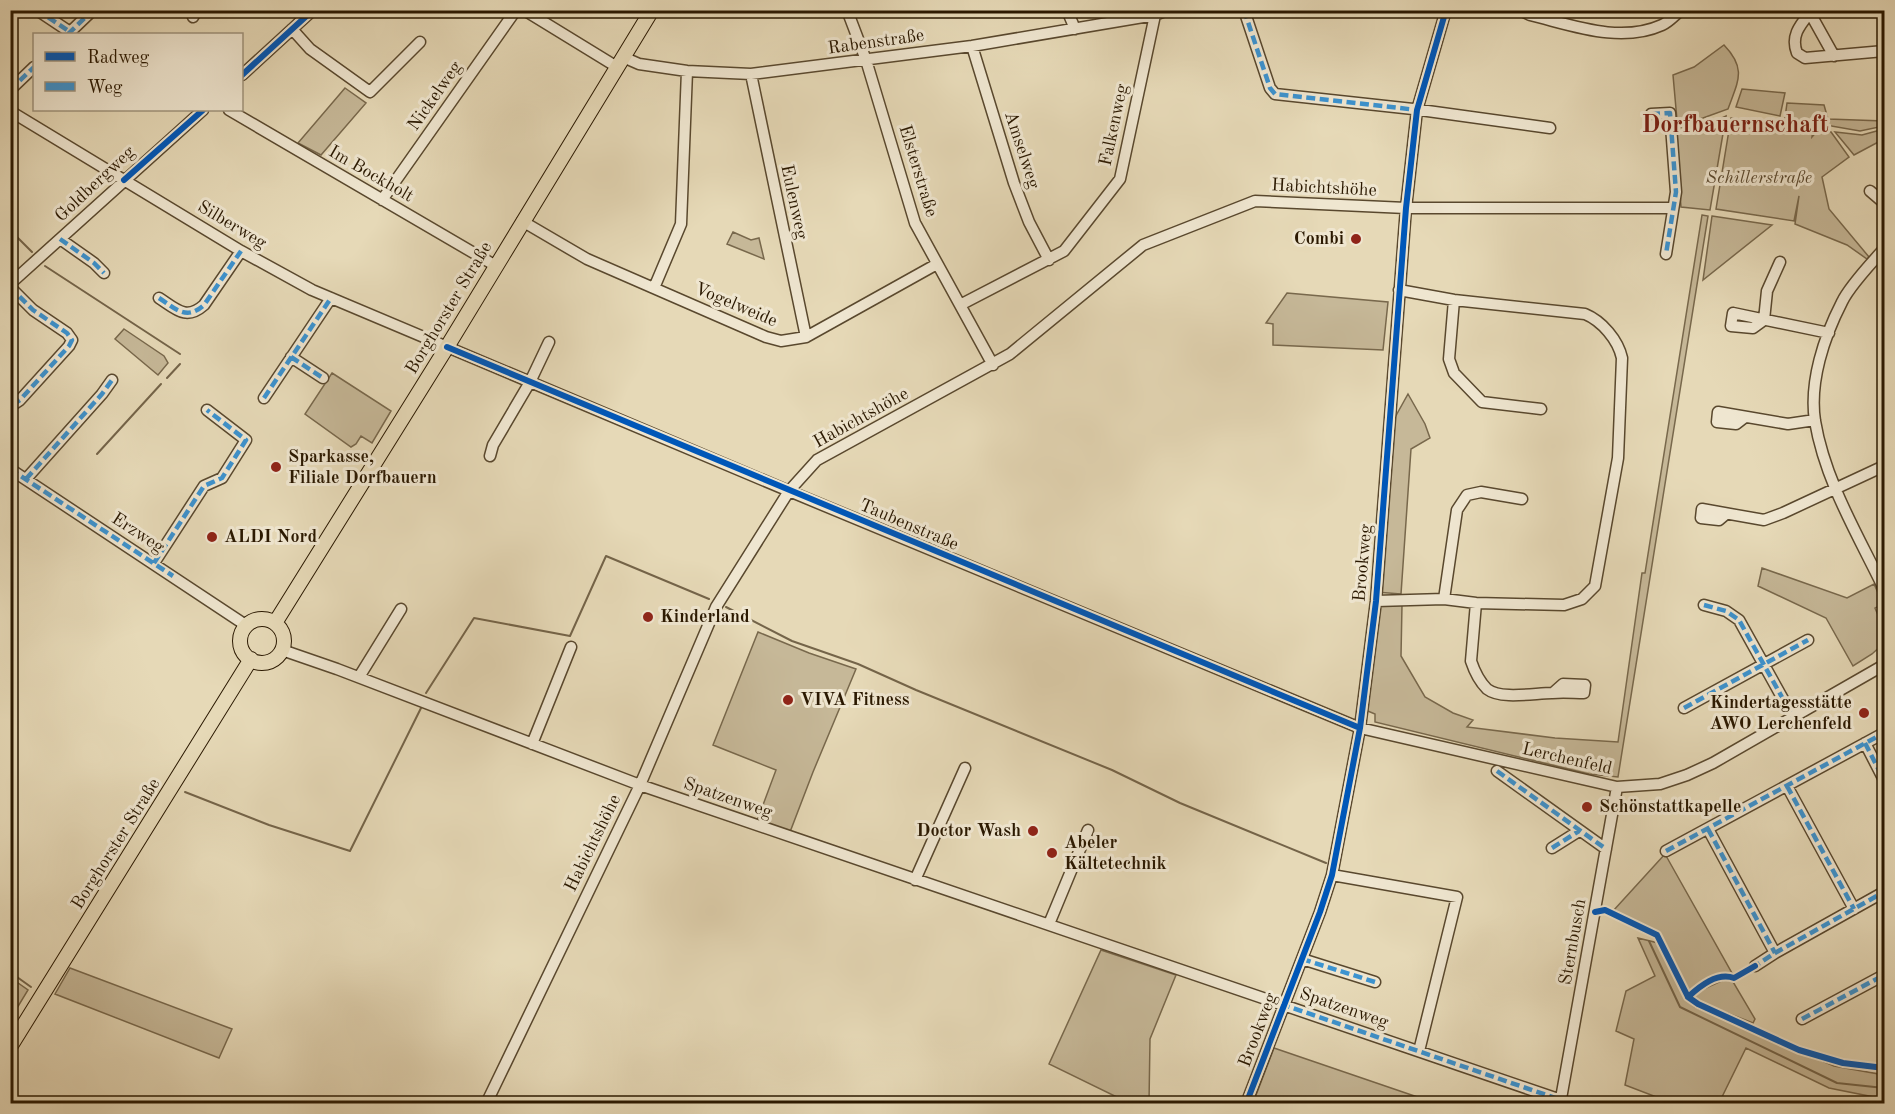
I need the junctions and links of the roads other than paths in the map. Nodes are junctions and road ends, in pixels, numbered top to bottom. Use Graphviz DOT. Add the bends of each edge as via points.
graph roads {
  1 [pos="36,10"];
  2 [pos="93,10"];
  3 [pos="313,10"];
  4 [pos="516,10"];
  5 [pos="524,10"];
  6 [pos="652,10"];
  7 [pos="847,10"];
  8 [pos="1066,10"];
  9 [pos="1244,10"];
  10 [pos="1446,10"];
  11 [pos="1520,10"];
  12 [pos="1681,10"];
  13 [pos="1162,12"];
  14 [pos="1811,12"];
  15 [pos="1075,28"];
  16 [pos="292,29"];
  17 [pos="69,33"];
  18 [pos="420,42"];
  19 [pos="972,46"];
  20 [pos="1884,51"];
  21 [pos="1834,56"];
  22 [pos="866,60"];
  23 [pos="620,62"];
  24 [pos="33,68"];
  25 [pos="687,71"];
  26 [pos="243,74"];
  27 [pos="751,74"];
  28 [pos="10,90"];
  29 [pos="1418,110"];
  30 [pos="10,111"];
  31 [pos="199,111"];
  32 [pos="231,111"];
  33 [pos="1651,114"];
  34 [pos="1550,128"];
  35 [pos="124,180"];
  36 [pos="1870,191"];
  37 [pos="382,200"];
  38 [pos="1884,203"];
  39 [pos="1406,208"];
  40 [pos="1673,208"];
  41 [pos="522,221"];
  42 [pos="60,239"];
  43 [pos="1884,249"];
  44 [pos="241,251"];
  45 [pos="1666,254"];
  46 [pos="1049,260"];
  47 [pos="1780,262"];
  48 [pos="937,264"];
  49 [pos="496,266"];
  50 [pos="104,273"];
  51 [pos="10,285"];
  52 [pos="654,288"];
  53 [pos="1399,290"];
  54 [pos="159,298"];
  55 [pos="331,298"];
  56 [pos="1454,300"];
  57 [pos="960,305"];
  58 [pos="1829,333"];
  59 [pos="806,337"];
  60 [pos="549,342"];
  61 [pos="447,347"];
  62 [pos="291,357"];
  63 [pos="993,365"];
  64 [pos="323,378"];
  65 [pos="112,380"];
  66 [pos="530,382"];
  67 [pos="264,398"];
  68 [pos="10,403"];
  69 [pos="1541,409"];
  70 [pos="207,410"];
  71 [pos="1745,417"];
  72 [pos="1815,420"];
  73 [pos="490,456"];
  74 [pos="1884,466"];
  75 [pos="10,469"];
  76 [pos="26,479"];
  77 [pos="1835,490"];
  78 [pos="789,491"];
  79 [pos="1522,499"];
  80 [pos="1726,514"];
  81 [pos="154,563"];
  82 [pos="1884,590"];
  83 [pos="1444,599"];
  84 [pos="1376,601"];
  85 [pos="1476,603"];
  86 [pos="1704,605"];
  87 [pos="402,609"];
  88 [pos="275,623"];
  89 [pos="247,626"];
  90 [pos="1808,640"];
  91 [pos="571,647"];
  92 [pos="282,650"];
  93 [pos="250,659"];
  94 [pos="1764,665"];
  95 [pos="1884,665"];
  96 [pos="358,677"];
  97 [pos="1554,692"];
  98 [pos="1684,708"];
  99 [pos="1793,717"];
  100 [pos="1360,728"];
  101 [pos="1884,733"];
  102 [pos="1864,743"];
  103 [pos="532,744"];
  104 [pos="965,768"];
  105 [pos="1497,771"];
  106 [pos="1884,780"];
  107 [pos="640,785"];
  108 [pos="1786,786"];
  109 [pos="1617,787"];
  110 [pos="1708,829"];
  111 [pos="1088,830"];
  112 [pos="1579,831"];
  113 [pos="1552,848"];
  114 [pos="1606,849"];
  115 [pos="1666,851"];
  116 [pos="1332,875"];
  117 [pos="915,880"];
  118 [pos="1884,892"];
  119 [pos="1854,909"];
  120 [pos="1049,924"];
  121 [pos="1775,953"];
  122 [pos="1302,959"];
  123 [pos="1755,966"];
  124 [pos="1884,975"];
  125 [pos="1375,982"];
  126 [pos="1284,1005"];
  127 [pos="1802,1019"];
  128 [pos="10,1047"];
  129 [pos="1419,1051"];
  130 [pos="1560,1102"];
  131 [pos="486,1104"];
  132 [pos="1246,1104"];
  1 -- 17 [label="street"];
  2 -- 17 [label="street"];
  3 -- 16 [label="street"];
  4 -- 37 [label="street, Nickelweg"];
  5 -- 23 [label="street, Rabenstraße"];
  6 -- 23 [label="main road, Borghorster Straße"];
  7 -- 22 [label="street, Elsterstraße"];
  8 -- 15 [label="street"];
  9 -- 29 [label="street" via="1275,94"];
  10 -- 29 [label="street, Brookweg"];
  11 -- 12 [label="street" via="1598,32 1636,32 1663,24"];
  13 -- 15 [label="street, Rabenstraße"];
  13 -- 46 [label="street, Falkenweg" via="1120,179 1064,251"];
  14 -- 21 [label="street"];
  14 -- 21 [label="street" via="1796,32 1797,53 1805,58"];
  15 -- 19 [label="street, Rabenstraße"];
  16 -- 18 [label="street" via="310,49 370,92"];
  16 -- 26 [label="street"];
  19 -- 22 [label="street, Rabenstraße"];
  19 -- 46 [label="street, Amselweg" via="1014,183"];
  20 -- 21 [label="street"];
  22 -- 27 [label="street, Rabenstraße"];
  22 -- 48 [label="street, Elsterstraße" via="915,224"];
  23 -- 25 [label="street, Rabenstraße"];
  23 -- 41 [label="main road, Borghorster Straße"];
  24 -- 28 [label="street"];
  25 -- 27 [label="street, Rabenstraße"];
  25 -- 52 [label="street" via="681,224"];
  27 -- 59 [label="street, Eulenweg"];
  29 -- 34 [label="street"];
  29 -- 39 [label="street, Brookweg"];
  30 -- 35 [label="street, Silberweg"];
  31 -- 35 [label="street, Goldbergweg"];
  32 -- 37 [label="street, Im Bockholt"];
  33 -- 40 [label="street" via="1670,112 1676,192"];
  35 -- 42 [label="street, Goldbergweg"];
  35 -- 44 [label="street, Silberweg"];
  36 -- 38 [label="street"];
  37 -- 49 [label="street, Im Bockholt"];
  39 -- 40 [label="street"];
  39 -- 53 [label="street, Brookweg"];
  39 -- 63 [label="street, Habichtshöhe" via="1255,201 1143,245"];
  40 -- 45 [label="street"];
  41 -- 49 [label="main road, Borghorster Straße"];
  41 -- 52 [label="street, Vogelweide" via="587,259"];
  42 -- 50 [label="street"];
  42 -- 51 [label="street, Goldbergweg"];
  43 -- 58 [label="street" via="1842,300"];
  44 -- 54 [label="street" via="196,312 184,313"];
  44 -- 55 [label="street, Silberweg"];
  46 -- 57 [label="street, Falkenweg"];
  47 -- 58 [label="street" via="1767,291 1764,320"];
  48 -- 57 [label="street, Elsterstraße"];
  48 -- 59 [label="street, Vogelweide"];
  49 -- 61 [label="main road, Borghorster Straße"];
  51 -- 68 [label="street" via="33,310 72,340 20,400"];
  52 -- 59 [label="street, Vogelweide" via="766,337 781,341"];
  53 -- 56 [label="street"];
  53 -- 84 [label="street, Brookweg"];
  55 -- 61 [label="street, Silberweg"];
  55 -- 62 [label="street"];
  56 -- 69 [label="street" via="1449,359 1454,373 1482,402"];
  56 -- 85 [label="street" via="1585,314 1596,319 1614,339 1622,358 1618,458 1595,586 1582,599 1568,605"];
  57 -- 63 [label="street, Elsterstraße"];
  58 -- 72 [label="street" via="1819,366"];
  60 -- 66 [label="street"];
  61 -- 66 [label="street, Taubenstraße"];
  61 -- 88 [label="main road, Borghorster Straße"];
  62 -- 64 [label="street"];
  62 -- 67 [label="street"];
  63 -- 78 [label="street, Habichtshöhe" via="817,460"];
  65 -- 76 [label="street"];
  66 -- 73 [label="street"];
  66 -- 78 [label="street, Taubenstraße"];
  70 -- 81 [label="street" via="246,440 222,478 204,486"];
  71 -- 72 [label="street" via="1788,424"];
  72 -- 77 [label="street"];
  74 -- 77 [label="street"];
  75 -- 76 [label="street, Erzweg"];
  76 -- 81 [label="street, Erzweg"];
  77 -- 80 [label="street" via="1764,520"];
  77 -- 82 [label="street"];
  78 -- 100 [label="street, Taubenstraße"];
  78 -- 107 [label="street, Habichtshöhe" via="716,607"];
  79 -- 83 [label="street" via="1481,492 1467,495 1457,510"];
  81 -- 89 [label="street, Erzweg"];
  83 -- 84 [label="street"];
  83 -- 85 [label="street"];
  84 -- 100 [label="street, Brookweg"];
  85 -- 97 [label="street" via="1471,661 1487,689 1511,695"];
  86 -- 94 [label="street" via="1733,614 1739,620"];
  87 -- 96 [label="street"];
  88 -- 89 [label="main road" via="263,619"];
  88 -- 92 [label="main road" via="284,635"];
  89 -- 93 [label="main road" via="241,644"];
  90 -- 94 [label="street"];
  91 -- 103 [label="street"];
  92 -- 93 [label="main road" via="266,662"];
  92 -- 96 [label="street, Spatzenweg"];
  93 -- 128 [label="main road, Borghorster Straße"];
  94 -- 98 [label="street"];
  94 -- 99 [label="street"];
  95 -- 99 [label="street, Lerchenfeld"];
  96 -- 103 [label="street, Spatzenweg"];
  99 -- 109 [label="street, Lerchenfeld" via="1687,775 1660,784"];
  100 -- 109 [label="street, Lerchenfeld"];
  100 -- 116 [label="street, Brookweg"];
  101 -- 102 [label="street"];
  102 -- 106 [label="street"];
  102 -- 108 [label="street"];
  103 -- 107 [label="street, Spatzenweg"];
  104 -- 117 [label="street"];
  105 -- 112 [label="street"];
  107 -- 117 [label="street, Spatzenweg"];
  107 -- 131 [label="street, Habichtshöhe"];
  108 -- 110 [label="street"];
  108 -- 119 [label="street"];
  109 -- 114 [label="street, Sternbusch"];
  110 -- 115 [label="street"];
  110 -- 121 [label="street"];
  111 -- 120 [label="street"];
  112 -- 113 [label="street"];
  112 -- 114 [label="street"];
  114 -- 130 [label="street, Sternbusch"];
  116 -- 122 [label="street, Brookweg"];
  116 -- 129 [label="street" via="1457,897"];
  117 -- 120 [label="street, Spatzenweg"];
  118 -- 119 [label="street"];
  119 -- 121 [label="street"];
  120 -- 126 [label="street, Spatzenweg"];
  121 -- 123 [label="street"];
  122 -- 125 [label="street"];
  122 -- 126 [label="street, Brookweg"];
  124 -- 127 [label="street"];
  126 -- 129 [label="street, Spatzenweg"];
  126 -- 132 [label="street, Brookweg"];
  129 -- 130 [label="street, Spatzenweg"];
}
